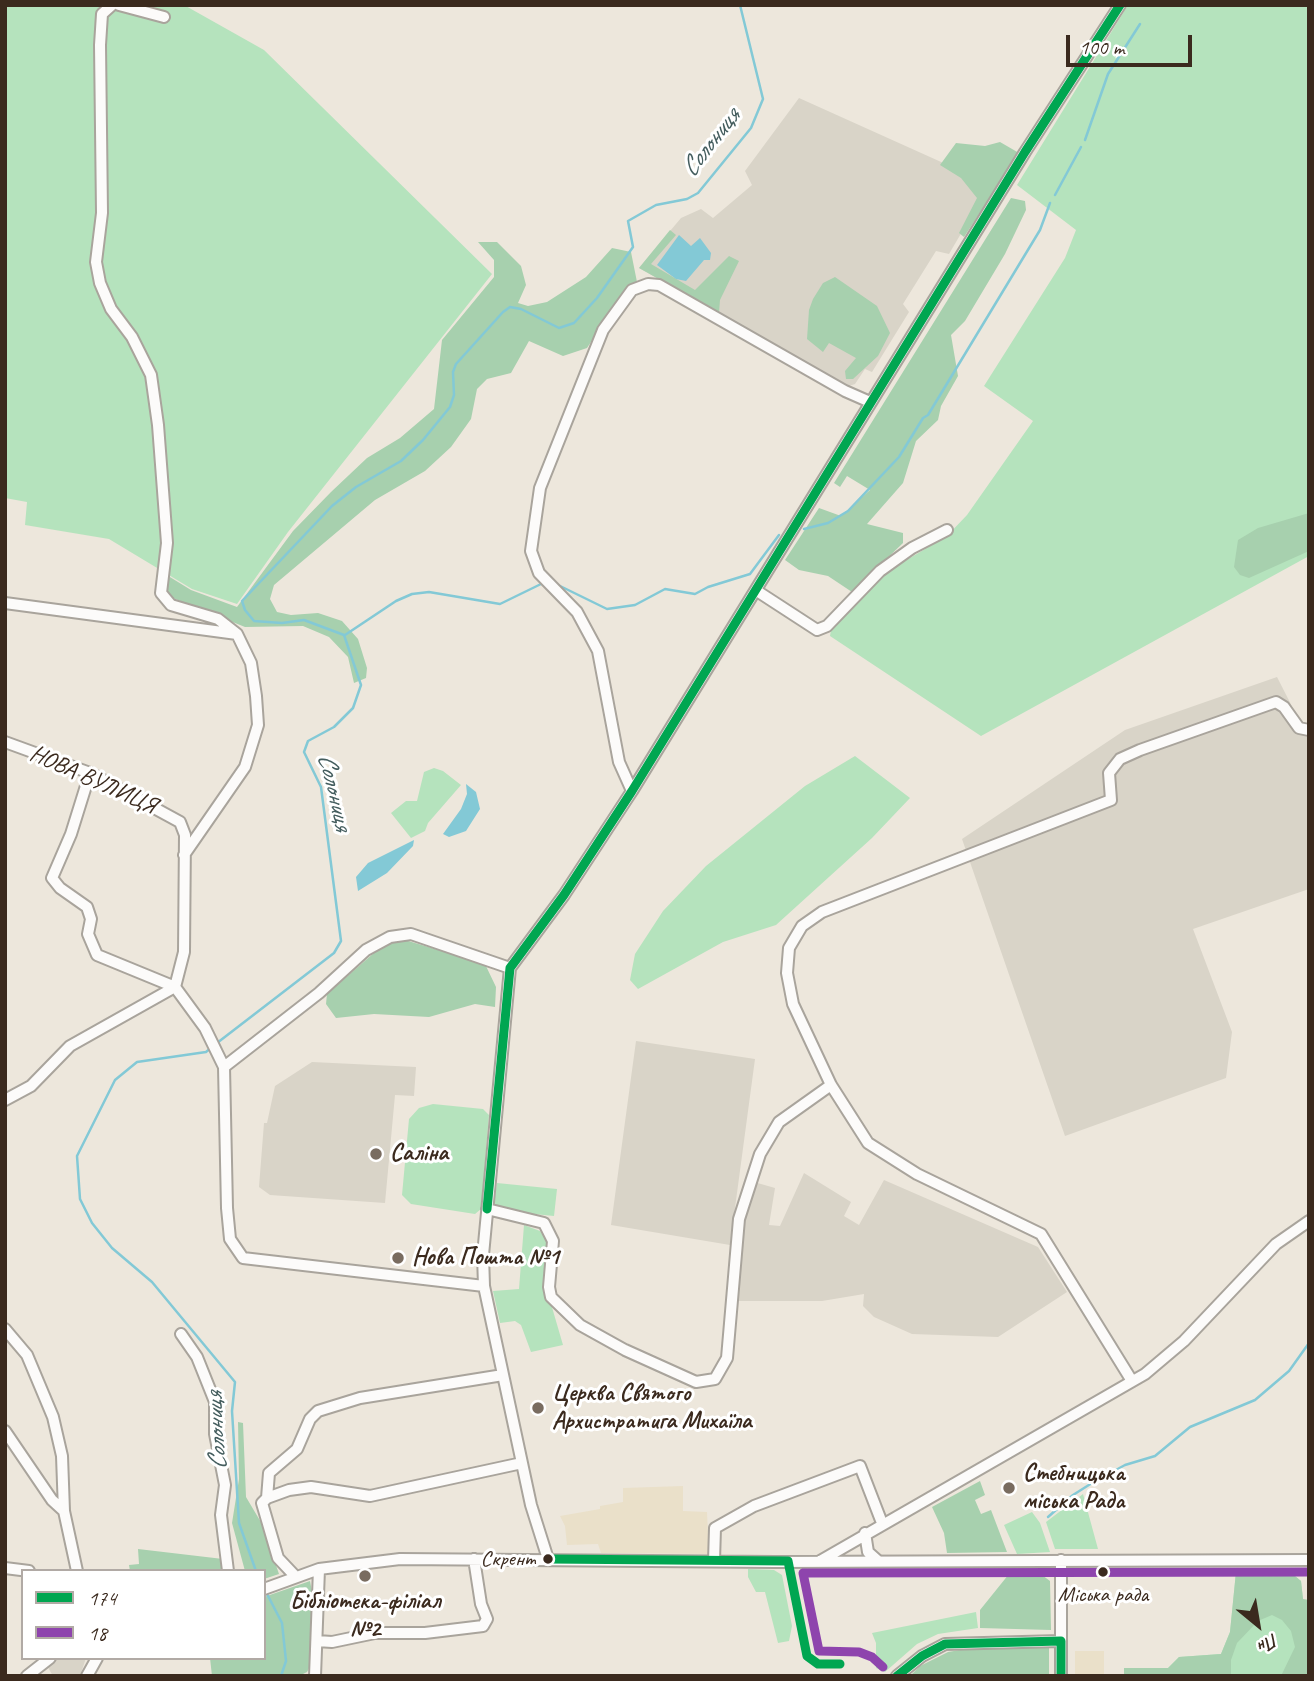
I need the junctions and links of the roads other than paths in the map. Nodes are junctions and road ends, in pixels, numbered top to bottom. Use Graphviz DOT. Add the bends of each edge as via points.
graph roads {
  1 [pos="113,5"];
  2 [pos="118,5"];
  3 [pos="1119,5"];
  4 [pos="164,17"];
  5 [pos="870,402"];
  6 [pos="947,530"];
  7 [pos="757,591"];
  8 [pos="5,603"];
  9 [pos="237,634"];
  10 [pos="1309,730"];
  11 [pos="5,742"];
  12 [pos="90,774"];
  13 [pos="632,791"];
  14 [pos="184,855"];
  15 [pos="510,968"];
  16 [pos="175,987"];
  17 [pos="224,1067"];
  18 [pos="831,1085"];
  19 [pos="5,1100"];
  20 [pos="487,1209"];
  21 [pos="1309,1221"];
  22 [pos="484,1286"];
  23 [pos="5,1329"];
  24 [pos="181,1334"];
  25 [pos="503,1375"];
  26 [pos="1132,1381"];
  27 [pos="5,1431"];
  28 [pos="522,1463"];
  29 [pos="267,1499"];
  30 [pos="64,1511"];
  31 [pos="882,1523"];
  32 [pos="865,1533"];
  33 [pos="474,1559"];
  34 [pos="548,1559"];
  35 [pos="877,1560"];
  36 [pos="1061,1560"];
  37 [pos="1309,1560"];
  38 [pos="714,1561"];
  39 [pos="820,1561"];
  40 [pos="77,1569"];
  41 [pos="228,1569"];
  42 [pos="319,1569"];
  43 [pos="296,1577"];
  44 [pos="266,1588"];
  45 [pos="317,1641"];
  46 [pos="1061,1641"];
  47 [pos="47,1660"];
  48 [pos="96,1660"];
  49 [pos="27,1676"];
  50 [pos="87,1676"];
  51 [pos="315,1676"];
  52 [pos="897,1676"];
  53 [pos="1061,1676"];
  1 -- 9 [label="street" via="102,14 100,45 102,213 97,272 111,309 151,375 167,543 161,593 171,605 218,619"];
  2 -- 4 [label="street"];
  3 -- 5 [label="street"];
  5 -- 7 [label="street"];
  5 -- 13 [label="street" via="659,285 632,290 603,330 540,488 531,551 539,573 577,612 598,650 619,762"];
  6 -- 7 [label="street" via="880,571 827,626 817,630"];
  7 -- 13 [label="street"];
  8 -- 9 [label="street"];
  9 -- 14 [label="street" via="251,663 258,725 255,743 245,767"];
  10 -- 18 [label="street" via="1299,728 1276,702 1140,750 1120,759 1109,773 1111,800 857,896 802,926 789,948 787,972 793,1004"];
  11 -- 12 [label="street, НОВА ВУЛИЦЯ"];
  12 -- 14 [label="street, НОВА ВУЛИЦЯ" via="180,822"];
  12 -- 16 [label="street" via="52,877 87,906 91,919 88,934 97,956"];
  13 -- 15 [label="street"];
  14 -- 16 [label="street, НОВА ВУЛИЦЯ" via="184,952"];
  15 -- 17 [label="street" via="411,934 390,937 366,950"];
  15 -- 20 [label="street"];
  16 -- 17 [label="street" via="205,1028"];
  16 -- 19 [label="street" via="70,1046 31,1086"];
  17 -- 22 [label="street" via="230,1239 243,1258"];
  18 -- 20 [label="street" via="779,1122 760,1154 739,1219 727,1358 722,1373 709,1382 696,1382 580,1325 551,1297 553,1241 544,1223"];
  18 -- 26 [label="street" via="868,1143 881,1153 1041,1234"];
  20 -- 22 [label="street"];
  21 -- 26 [label="street" via="1276,1244 1184,1341"];
  22 -- 25 [label="street"];
  23 -- 30 [label="street" via="27,1355 53,1417 62,1456"];
  24 -- 41 [label="street" via="197,1357 215,1402 215,1433 225,1486 221,1515"];
  25 -- 28 [label="street"];
  25 -- 29 [label="street" via="360,1398 318,1411 298,1449 270,1471"];
  26 -- 31 [label="street"];
  27 -- 30 [label="street"];
  28 -- 29 [label="street" via="370,1496 310,1487"];
  28 -- 34 [label="street"];
  29 -- 43 [label="street" via="262,1503 278,1558"];
  30 -- 40 [label="street"];
  31 -- 32 [label="street"];
  31 -- 38 [label="street" via="860,1466 754,1506 715,1528"];
  32 -- 35 [label="street" via="868,1552"];
  32 -- 39 [label="street"];
  33 -- 34 [label="street"];
  33 -- 42 [label="street" via="366,1561"];
  33 -- 45 [label="street" via="487,1619 483,1626"];
  34 -- 38 [label="street"];
  35 -- 36 [label="street"];
  35 -- 39 [label="street"];
  36 -- 37 [label="street"];
  36 -- 46 [label="street"];
  38 -- 39 [label="street"];
  42 -- 43 [label="street"];
  42 -- 45 [label="street"];
  43 -- 44 [label="street"];
  45 -- 51 [label="street"];
  46 -- 52 [label="street" via="945,1644"];
  46 -- 53 [label="street"];
  47 -- 49 [label="street"];
  48 -- 50 [label="street"];
}
